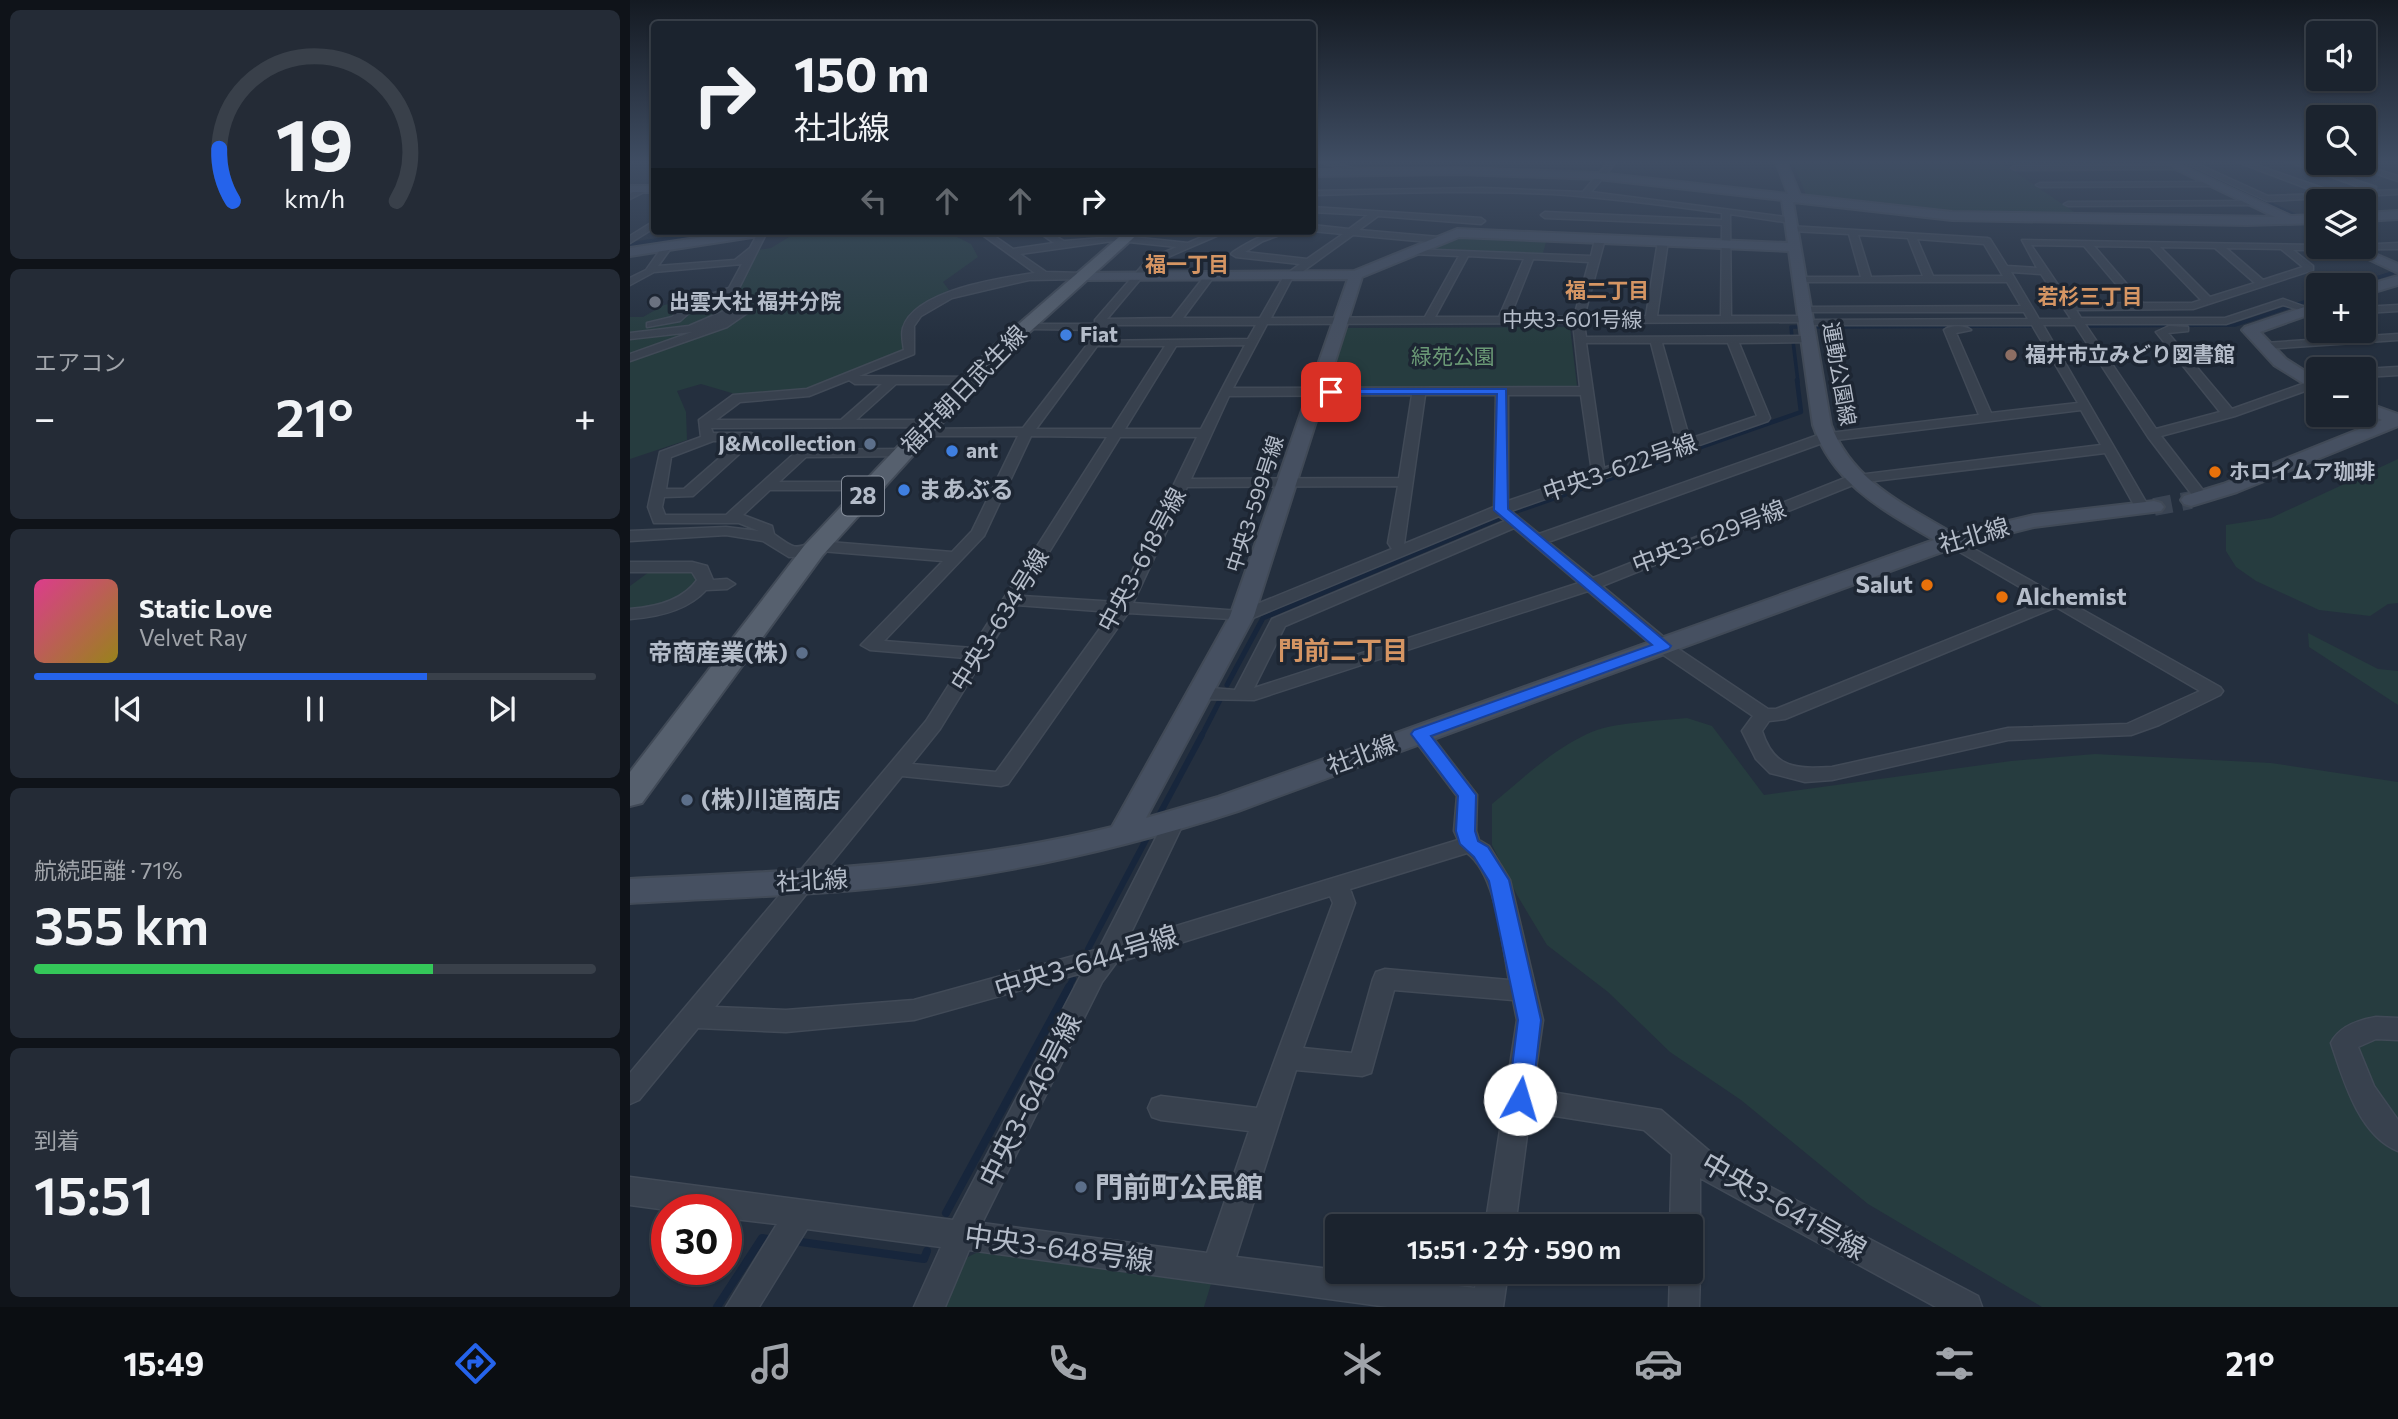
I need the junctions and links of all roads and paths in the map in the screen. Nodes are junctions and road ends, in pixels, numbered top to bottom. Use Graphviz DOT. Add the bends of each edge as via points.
graph roads {
  1 [pos="1364,222"];
  2 [pos="1479,222"];
  3 [pos="1542,222"];
  4 [pos="1703,222"];
  5 [pos="1780,222"];
  6 [pos="1726,223"];
  7 [pos="1791,224"];
  8 [pos="651,227"];
  9 [pos="1316,228"];
  10 [pos="630,230"];
  11 [pos="1350,232"];
  12 [pos="1457,233"];
  13 [pos="1853,233"];
  14 [pos="742,235"];
  15 [pos="763,235"];
  16 [pos="987,235"];
  17 [pos="1047,235"];
  18 [pos="1214,235"];
  19 [pos="1273,235"];
  20 [pos="1536,236"];
  21 [pos="1127,237"];
  22 [pos="1912,238"];
  23 [pos="1600,239"];
  24 [pos="630,240"];
  25 [pos="1439,240"];
  26 [pos="1663,242"];
  27 [pos="2086,242"];
  28 [pos="1062,244"];
  29 [pos="1727,244"];
  30 [pos="2152,244"];
  31 [pos="1190,245"];
  32 [pos="2217,245"];
  33 [pos="2398,246"];
  34 [pos="1795,247"];
  35 [pos="2284,247"];
  36 [pos="2306,247"];
  37 [pos="2376,247"];
  38 [pos="667,248"];
  39 [pos="755,248"];
  40 [pos="1412,251"];
  41 [pos="630,252"];
  42 [pos="1013,252"];
  43 [pos="1465,254"];
  44 [pos="1529,257"];
  45 [pos="2376,258"];
  46 [pos="1594,259"];
  47 [pos="1308,262"];
  48 [pos="653,269"];
  49 [pos="2398,270"];
  50 [pos="2043,271"];
  51 [pos="2007,274"];
  52 [pos="1044,275"];
  53 [pos="1210,275"];
  54 [pos="1291,275"];
  55 [pos="1356,275"];
  56 [pos="1082,276"];
  57 [pos="1139,276"];
  58 [pos="1867,279"];
  59 [pos="1929,279"];
  60 [pos="1800,280"];
  61 [pos="2398,280"];
  62 [pos="630,282"];
  63 [pos="2262,284"];
  64 [pos="2376,287"];
  65 [pos="2250,288"];
  66 [pos="2208,301"];
  67 [pos="2140,306"];
  68 [pos="2305,306"];
  69 [pos="2067,307"];
  70 [pos="2398,308"];
  71 [pos="2028,309"];
  72 [pos="2376,309"];
  73 [pos="1726,319"];
  74 [pos="1503,320"];
  75 [pos="1651,320"];
  76 [pos="1428,321"];
  77 [pos="1175,322"];
  78 [pos="1577,323"];
  79 [pos="1807,323"];
  80 [pos="1338,324"];
  81 [pos="2037,324"];
  82 [pos="1035,327"];
  83 [pos="1108,327"];
  84 [pos="630,328"];
  85 [pos="1258,329"];
  86 [pos="2250,330"];
  87 [pos="630,336"];
  88 [pos="2398,337"];
  89 [pos="1732,339"];
  90 [pos="1579,340"];
  91 [pos="1656,340"];
  92 [pos="1094,343"];
  93 [pos="1171,343"];
  94 [pos="2265,346"];
  95 [pos="630,358"];
  96 [pos="2398,371"];
  97 [pos="2376,372"];
  98 [pos="2306,379"];
  99 [pos="845,380"];
  100 [pos="893,380"];
  101 [pos="971,380"];
  102 [pos="2306,388"];
  103 [pos="1419,391"];
  104 [pos="1502,391"];
  105 [pos="1585,391"];
  106 [pos="809,392"];
  107 [pos="1225,392"];
  108 [pos="1315,392"];
  109 [pos="2085,406"];
  110 [pos="2376,412"];
  111 [pos="2231,413"];
  112 [pos="1987,418"];
  113 [pos="2398,420"];
  114 [pos="770,424"];
  115 [pos="845,424"];
  116 [pos="925,428"];
  117 [pos="708,431"];
  118 [pos="1026,433"];
  119 [pos="1116,433"];
  120 [pos="1206,433"];
  121 [pos="2153,434"];
  122 [pos="1826,437"];
  123 [pos="1691,443"];
  124 [pos="2109,447"];
  125 [pos="902,453"];
  126 [pos="1601,474"];
  127 [pos="1855,479"];
  128 [pos="1405,482"];
  129 [pos="1182,483"];
  130 [pos="1286,483"];
  131 [pos="768,486"];
  132 [pos="872,486"];
  133 [pos="658,493"];
  134 [pos="2196,499"];
  135 [pos="2148,508"];
  136 [pos="1508,516"];
  137 [pos="731,519"];
  138 [pos="630,536"];
  139 [pos="766,536"];
  140 [pos="1538,540"];
  141 [pos="1951,541"];
  142 [pos="815,548"];
  143 [pos="1401,551"];
  144 [pos="956,557"];
  145 [pos="630,567"];
  146 [pos="648,567"];
  147 [pos="630,580"];
  148 [pos="727,584"];
  149 [pos="702,585"];
  150 [pos="1590,585"];
  151 [pos="1013,600"];
  152 [pos="2057,601"];
  153 [pos="1122,609"];
  154 [pos="630,614"];
  155 [pos="1242,616"];
  156 [pos="1663,646"];
  157 [pos="979,654"];
  158 [pos="1199,692"];
  159 [pos="1241,695"];
  160 [pos="1764,715"];
  161 [pos="1420,734"];
  162 [pos="898,769"];
  163 [pos="630,795"];
  164 [pos="1151,828"];
  165 [pos="1469,844"];
  166 [pos="804,881"];
  167 [pos="1338,886"];
  168 [pos="630,891"];
  169 [pos="1107,957"];
  170 [pos="1522,991"];
  171 [pos="692,1017"];
  172 [pos="2398,1029"];
  173 [pos="1287,1058"];
  174 [pos="630,1092"];
  175 [pos="1520,1099"];
  176 [pos="1161,1108"];
  177 [pos="1266,1121"];
  178 [pos="2398,1138"];
  179 [pos="1686,1149"];
  180 [pos="630,1191"];
  181 [pos="800,1214"];
  182 [pos="1502,1214"];
  183 [pos="1685,1214"];
  184 [pos="961,1235"];
  185 [pos="1217,1269"];
  186 [pos="1491,1284"];
  187 [pos="1685,1284"];
  188 [pos="1488,1306"];
  189 [pos="741,1307"];
  190 [pos="929,1307"];
  191 [pos="1684,1307"];
  192 [pos="1967,1307"];
  1 -- 11 [label="street"];
  2 -- 12 [label="street"];
  3 -- 20 [label="street"];
  4 -- 6 [label="street"];
  5 -- 7 [label="street"];
  6 -- 29 [label="street"];
  7 -- 13 [label="street"];
  7 -- 34 [label="street, 運動公園線"];
  8 -- 10 [label="street"];
  8 -- 24 [label="street"];
  9 -- 11 [label="street"];
  11 -- 25 [label="street"];
  11 -- 47 [label="street"];
  12 -- 20 [label="street"];
  12 -- 25 [label="street"];
  13 -- 22 [label="street"];
  13 -- 58 [label="street"];
  14 -- 38 [label="street"];
  15 -- 39 [label="street"];
  16 -- 42 [label="street"];
  17 -- 28 [label="street"];
  18 -- 31 [label="street"];
  19 -- 47 [label="street" via="1236,254"];
  20 -- 23 [label="street"];
  21 -- 28 [label="street"];
  21 -- 31 [label="street"];
  21 -- 56 [label="main road, 福井朝日武生線 / 28"];
  22 -- 51 [label="street" via="1987,241"];
  22 -- 59 [label="street"];
  23 -- 26 [label="street"];
  23 -- 46 [label="street"];
  25 -- 40 [label="street"];
  26 -- 29 [label="street"];
  26 -- 75 [label="street"];
  27 -- 30 [label="street"];
  27 -- 50 [label="street" via="2025,242"];
  27 -- 67 [label="street"];
  28 -- 42 [label="street"];
  29 -- 34 [label="street"];
  29 -- 73 [label="street"];
  30 -- 32 [label="street"];
  30 -- 66 [label="street"];
  31 -- 57 [label="street" via="1151,261"];
  32 -- 35 [label="street"];
  32 -- 63 [label="street"];
  33 -- 37 [label="street"];
  34 -- 60 [label="street, 運動公園線"];
  35 -- 36 [label="street"];
  35 -- 63 [label="street" via="2310,268"];
  38 -- 41 [label="street"];
  38 -- 48 [label="street"];
  39 -- 48 [label="street" via="738,262"];
  39 -- 84 [label="street" via="733,290 694,303 676,319"];
  40 -- 43 [label="street"];
  40 -- 55 [label="street"];
  42 -- 52 [label="street"];
  43 -- 44 [label="street"];
  43 -- 76 [label="street"];
  44 -- 46 [label="street"];
  44 -- 74 [label="street"];
  45 -- 49 [label="street"];
  46 -- 78 [label="street"];
  47 -- 54 [label="street"];
  48 -- 62 [label="street"];
  50 -- 51 [label="street"];
  50 -- 69 [label="street"];
  51 -- 59 [label="street"];
  51 -- 71 [label="street"];
  52 -- 56 [label="street"];
  52 -- 99 [label="street" via="932,302 915,315 909,327 910,352"];
  53 -- 54 [label="street"];
  53 -- 57 [label="street"];
  53 -- 77 [label="street"];
  54 -- 55 [label="street"];
  54 -- 85 [label="street, 中央3-618号線"];
  55 -- 80 [label="street, 中央3-599号線"];
  56 -- 57 [label="street"];
  56 -- 101 [label="main road, 福井朝日武生線 / 28"];
  57 -- 77 [label="street" via="1099,322"];
  58 -- 59 [label="street"];
  58 -- 60 [label="street"];
  60 -- 79 [label="street, 運動公園線"];
  61 -- 64 [label="street"];
  63 -- 65 [label="street"];
  65 -- 66 [label="street"];
  65 -- 68 [label="street"];
  66 -- 67 [label="street" via="2193,306"];
  67 -- 69 [label="street"];
  68 -- 81 [label="street" via="2226,321"];
  68 -- 86 [label="street"];
  69 -- 121 [label="street"];
  70 -- 72 [label="street"];
  71 -- 79 [label="street"];
  71 -- 81 [label="street"];
  73 -- 75 [label="street, 中央3-601号線"];
  73 -- 79 [label="street, 中央3-601号線"];
  74 -- 76 [label="street, 中央3-601号線"];
  74 -- 78 [label="street, 中央3-601号線"];
  75 -- 78 [label="street, 中央3-601号線"];
  76 -- 80 [label="street, 中央3-601号線"];
  77 -- 85 [label="street"];
  78 -- 79 [label="street"];
  78 -- 80 [label="street"];
  78 -- 90 [label="street"];
  79 -- 81 [label="street"];
  79 -- 89 [label="street"];
  79 -- 122 [label="street, 運動公園線"];
  80 -- 85 [label="street"];
  80 -- 108 [label="street, 中央3-599号線"];
  81 -- 109 [label="street"];
  81 -- 112 [label="street" via="1950,330"];
  82 -- 83 [label="street"];
  83 -- 85 [label="street"];
  83 -- 92 [label="street"];
  85 -- 93 [label="street"];
  85 -- 107 [label="street, 中央3-618号線"];
  86 -- 94 [label="street"];
  86 -- 111 [label="street" via="2161,332"];
  87 -- 95 [label="street" via="678,332 702,326 723,313 745,311 723,325"];
  88 -- 94 [label="street"];
  89 -- 91 [label="street"];
  89 -- 123 [label="street, 中央3-622号線" via="1764,418"];
  90 -- 91 [label="street"];
  90 -- 105 [label="street"];
  91 -- 123 [label="street" via="1683,439"];
  92 -- 93 [label="street"];
  92 -- 118 [label="street"];
  93 -- 119 [label="street, 中央3-634号線"];
  94 -- 98 [label="street"];
  96 -- 97 [label="street"];
  99 -- 100 [label="street"];
  99 -- 106 [label="street"];
  100 -- 101 [label="street"];
  100 -- 115 [label="street"];
  101 -- 116 [label="main road, 福井朝日武生線 / 28"];
  102 -- 111 [label="street"];
  103 -- 104 [label="street"];
  103 -- 108 [label="street"];
  103 -- 128 [label="street"];
  104 -- 105 [label="street"];
  104 -- 136 [label="street"];
  105 -- 126 [label="street"];
  106 -- 114 [label="street"];
  106 -- 117 [label="street" via="737,398 704,423"];
  107 -- 108 [label="street"];
  107 -- 120 [label="street, 中央3-618号線"];
  108 -- 130 [label="street, 中央3-599号線"];
  109 -- 112 [label="street"];
  109 -- 124 [label="street"];
  110 -- 113 [label="street"];
  111 -- 121 [label="street"];
  112 -- 122 [label="street"];
  113 -- 134 [label="street"];
  114 -- 115 [label="street"];
  114 -- 117 [label="street"];
  115 -- 116 [label="street"];
  116 -- 118 [label="street"];
  116 -- 125 [label="main road, 福井朝日武生線 / 28"];
  117 -- 133 [label="street" via="665,456"];
  117 -- 133 [label="street" via="751,437 688,493"];
  118 -- 119 [label="street"];
  118 -- 144 [label="street" via="979,533"];
  119 -- 120 [label="street"];
  119 -- 151 [label="street, 中央3-634号線"];
  120 -- 129 [label="street, 中央3-618号線"];
  121 -- 134 [label="street"];
  122 -- 127 [label="street, 運動公園線"];
  122 -- 140 [label="street"];
  123 -- 126 [label="street, 中央3-622号線"];
  124 -- 127 [label="street, 中央3-629号線"];
  124 -- 135 [label="street"];
  125 -- 131 [label="street" via="803,453"];
  125 -- 132 [label="main road, 福井朝日武生線 / 28"];
  126 -- 136 [label="street, 中央3-622号線"];
  127 -- 141 [label="street, 運動公園線"];
  127 -- 150 [label="street, 中央3-629号線"];
  128 -- 130 [label="street"];
  128 -- 143 [label="street" via="1396,543"];
  129 -- 130 [label="street"];
  129 -- 153 [label="street, 中央3-618号線"];
  130 -- 155 [label="street, 中央3-599号線"];
  131 -- 132 [label="street"];
  131 -- 137 [label="street"];
  132 -- 142 [label="main road, 福井朝日武生線 / 28"];
  133 -- 137 [label="street" via="655,507 659,520"];
  135 -- 141 [label="street, 社北線" via="2034,521"];
  136 -- 140 [label="street"];
  136 -- 143 [label="street, 中央3-622号線"];
  136 -- 159 [label="street" via="1278,623"];
  137 -- 139 [label="street" via="753,522 767,529"];
  138 -- 139 [label="street" via="726,531"];
  139 -- 142 [label="street" via="789,552"];
  140 -- 150 [label="street"];
  141 -- 152 [label="street"];
  141 -- 156 [label="street, 社北線"];
  142 -- 144 [label="street"];
  142 -- 163 [label="main road, 福井朝日武生線 / 28"];
  143 -- 155 [label="street, 中央3-622号線"];
  144 -- 157 [label="street" via="870,645"];
  145 -- 146 [label="street"];
  146 -- 147 [label="street"];
  146 -- 149 [label="street" via="701,569"];
  148 -- 149 [label="street"];
  149 -- 154 [label="street" via="676,604"];
  150 -- 156 [label="street"];
  150 -- 159 [label="street, 中央3-629号線"];
  151 -- 153 [label="street"];
  151 -- 157 [label="street, 中央3-634号線"];
  152 -- 160 [label="street" via="1778,715"];
  152 -- 160 [label="street" via="2214,691 2129,729 2009,734 1885,764 1807,775 1784,771 1766,760 1752,731"];
  153 -- 155 [label="street"];
  153 -- 162 [label="street, 中央3-618号線" via="1001,779"];
  155 -- 158 [label="street, 中央3-599号線"];
  156 -- 160 [label="street"];
  156 -- 161 [label="street, 社北線"];
  157 -- 162 [label="street, 中央3-634号線"];
  158 -- 159 [label="street, 中央3-629号線"];
  158 -- 164 [label="street, 中央3-599号線"];
  161 -- 164 [label="street, 社北線"];
  161 -- 165 [label="street" via="1467,795"];
  162 -- 166 [label="street, 中央3-634号線"];
  164 -- 166 [label="street, 社北線" via="967,866"];
  164 -- 169 [label="street, 中央3-646号線"];
  165 -- 167 [label="street, 中央3-644号線"];
  165 -- 170 [label="street" via="1481,852 1499,880"];
  166 -- 168 [label="street, 社北線"];
  166 -- 171 [label="street"];
  167 -- 169 [label="street, 中央3-644号線"];
  167 -- 173 [label="street" via="1343,903"];
  169 -- 171 [label="street, 中央3-644号線" via="914,1010 786,1021"];
  169 -- 184 [label="street, 中央3-646号線" via="1093,976"];
  170 -- 173 [label="street" via="1385,979 1362,1065"];
  170 -- 175 [label="street" via="1530,1020"];
  171 -- 174 [label="street"];
  172 -- 178 [label="street" via="2372,1028 2353,1034 2344,1043 2366,1099"];
  173 -- 177 [label="street"];
  175 -- 179 [label="street, 中央3-641号線" via="1651,1119"];
  175 -- 182 [label="street"];
  176 -- 177 [label="street"];
  177 -- 185 [label="street"];
  179 -- 183 [label="street"];
  179 -- 192 [label="street, 中央3-641号線" via="1711,1170"];
  180 -- 181 [label="street, 中央3-648号線"];
  181 -- 184 [label="street, 中央3-648号線"];
  181 -- 189 [label="street"];
  184 -- 185 [label="street, 中央3-648号線"];
  184 -- 190 [label="street, 中央3-646号線"];
  185 -- 188 [label="street, 中央3-648号線"];
  186 -- 188 [label="street"];
  187 -- 191 [label="street"];
}
